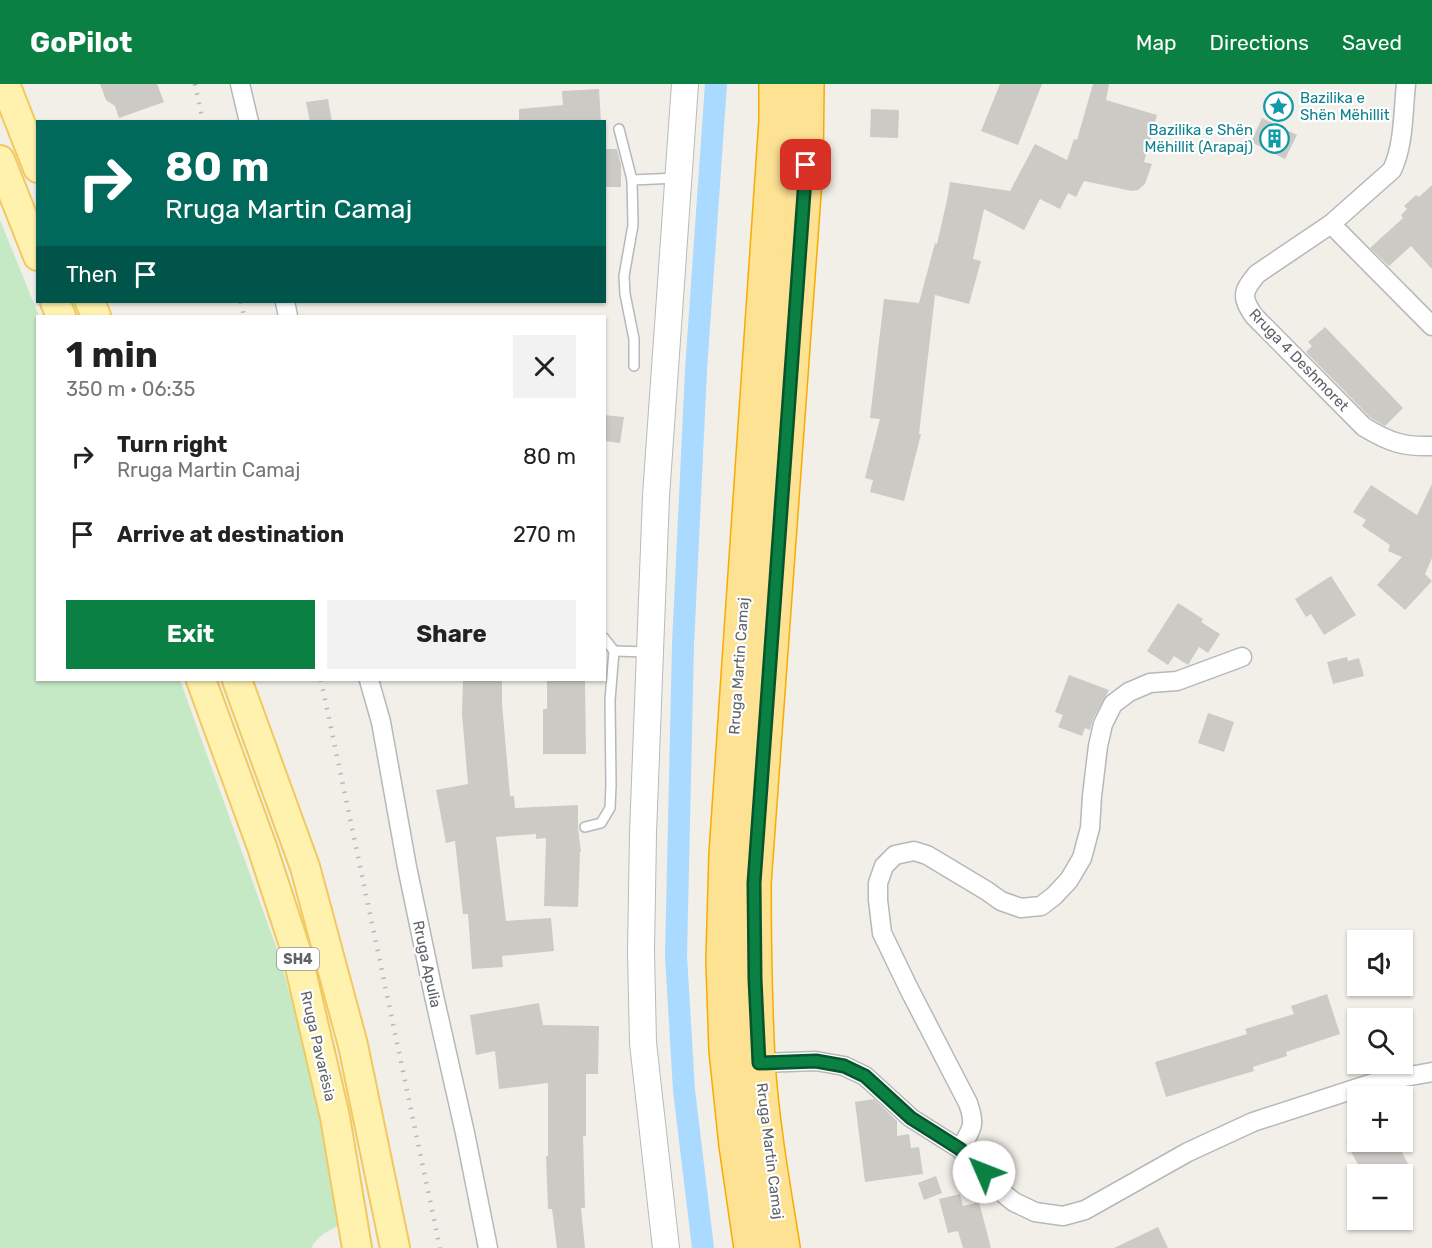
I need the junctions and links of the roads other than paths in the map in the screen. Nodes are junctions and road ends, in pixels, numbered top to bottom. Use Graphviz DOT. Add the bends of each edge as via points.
graph roads {
  1 [pos="5,84"];
  2 [pos="240,84"];
  3 [pos="685,84"];
  4 [pos="776,84"];
  5 [pos="807,84"];
  6 [pos="1406,84"];
  7 [pos="249,120"];
  8 [pos="619,129"];
  9 [pos="0,160"];
  10 [pos="36,163"];
  11 [pos="678,178"];
  12 [pos="632,180"];
  13 [pos="1331,224"];
  14 [pos="36,251"];
  15 [pos="1432,326"];
  16 [pos="634,366"];
  17 [pos="1432,446"];
  18 [pos="606,641"];
  19 [pos="614,651"];
  20 [pos="650,652"];
  21 [pos="1242,657"];
  22 [pos="201,681"];
  23 [pos="237,681"];
  24 [pos="369,681"];
  25 [pos="585,827"];
  26 [pos="759,1063"];
  27 [pos="1432,1072"];
  28 [pos="960,1149"];
  29 [pos="357,1248"];
  30 [pos="393,1248"];
  31 [pos="488,1248"];
  32 [pos="666,1248"];
  33 [pos="751,1248"];
  34 [pos="783,1248"];
  1 -- 10 [label="main road"];
  2 -- 7 [label="street"];
  3 -- 11 [label="street"];
  4 -- 33 [label="highway, Rruga Martin Camaj" via="776,133 726,855 723,961 726,1050"];
  5 -- 26 [label="highway, Rruga Martin Camaj" via="806,177 754,883"];
  6 -- 13 [label="street, Rruga 4 Deshmoret" via="1399,150 1392,171"];
  8 -- 12 [label="lane"];
  9 -- 14 [label="main road"];
  11 -- 12 [label="lane"];
  11 -- 20 [label="street" via="656,496"];
  12 -- 16 [label="lane" via="633,225 624,276"];
  13 -- 15 [label="street"];
  13 -- 17 [label="street, Rruga 4 Deshmoret" via="1257,274 1244,294 1246,304 1364,427 1401,445"];
  18 -- 19 [label="lane"];
  19 -- 20 [label="lane"];
  19 -- 25 [label="lane" via="610,808 601,823"];
  20 -- 32 [label="street" via="643,833 643,1043"];
  21 -- 28 [label="street" via="1177,681 1150,684 1113,704 1098,746 1090,828 1082,858 1069,880 1041,906 1021,908 1001,901 927,855 914,851 895,855 884,866 878,883 882,933 973,1116 972,1128"];
  22 -- 29 [label="main road, Rruga Pavarësia / SH4" via="297,954 335,1117"];
  23 -- 30 [label="main road, SH4" via="305,867 353,1045"];
  24 -- 31 [label="street, Rruga Apulia" via="381,722 431,985"];
  26 -- 28 [label="street" via="816,1061 844,1066 865,1076 911,1118"];
  26 -- 34 [label="highway, Rruga Martin Camaj" via="765,1137"];
  27 -- 28 [label="street" via="1376,1082 1253,1122 1188,1152 1085,1210 1063,1216 1035,1212 1014,1202"];
}
